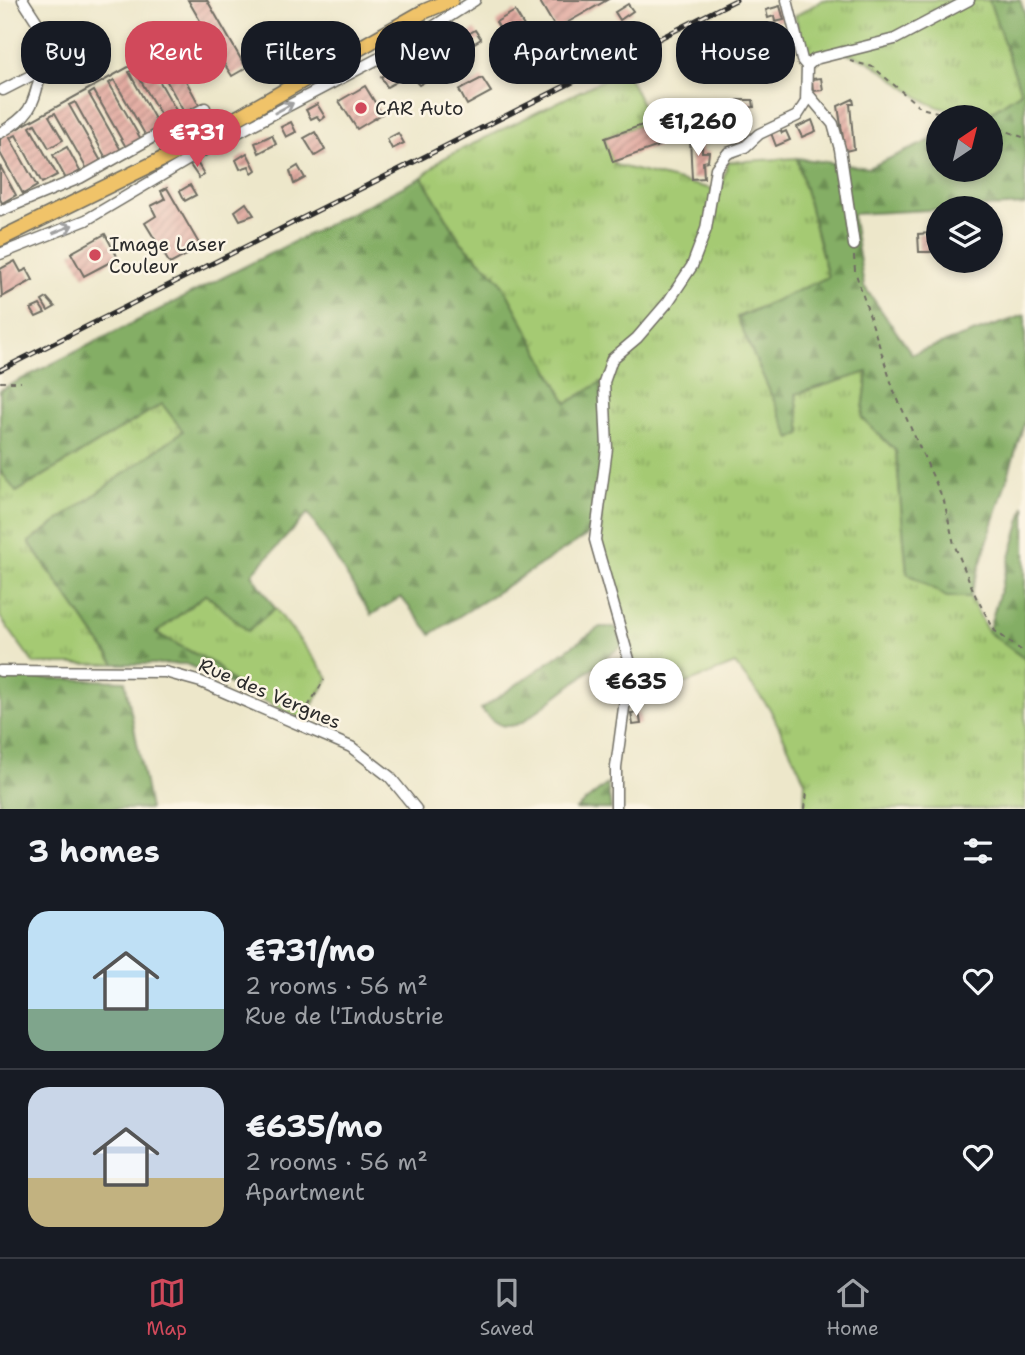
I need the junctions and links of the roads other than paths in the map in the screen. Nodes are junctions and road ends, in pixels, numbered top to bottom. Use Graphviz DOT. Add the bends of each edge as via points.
graph roads {
  1 [pos="23,0"];
  2 [pos="439,0"];
  3 [pos="451,0"];
  4 [pos="475,0"];
  5 [pos="787,0"];
  6 [pos="969,0"];
  7 [pos="422,12"];
  8 [pos="35,21"];
  9 [pos="807,66"];
  10 [pos="21,81"];
  11 [pos="37,84"];
  12 [pos="3,90"];
  13 [pos="807,93"];
  14 [pos="205,108"];
  15 [pos="803,109"];
  16 [pos="821,109"];
  17 [pos="0,132"];
  18 [pos="0,211"];
  19 [pos="0,237"];
  20 [pos="854,244"];
  21 [pos="0,254"];
  22 [pos="0,671"];
  23 [pos="416,809"];
  24 [pos="616,809"];
  1 -- 8 [label="street"];
  2 -- 7 [label="main road"];
  3 -- 7 [label="main road"];
  21 -- 4 [label="street, one-way" via="86,220 208,148 408,43"];
  5 -- 9 [label="street"];
  6 -- 9 [label="street" via="895,38"];
  7 -- 19 [label="main road" via="167,157"];
  9 -- 13 [label="street"];
  10 -- 12 [label="street"];
  11 -- 17 [label="street" via="24,118"];
  13 -- 15 [label="street"];
  13 -- 16 [label="street"];
  14 -- 18 [label="street" via="80,178"];
  15 -- 16 [label="street"];
  15 -- 24 [label="street" via="721,159 706,229 692,266 645,328 612,359 604,382 607,448 595,540 630,663 616,767"];
  16 -- 20 [label="street" via="833,124 840,149"];
  22 -- 23 [label="street, Rue des Vergnes" via="165,672 201,682 365,756"];
}
